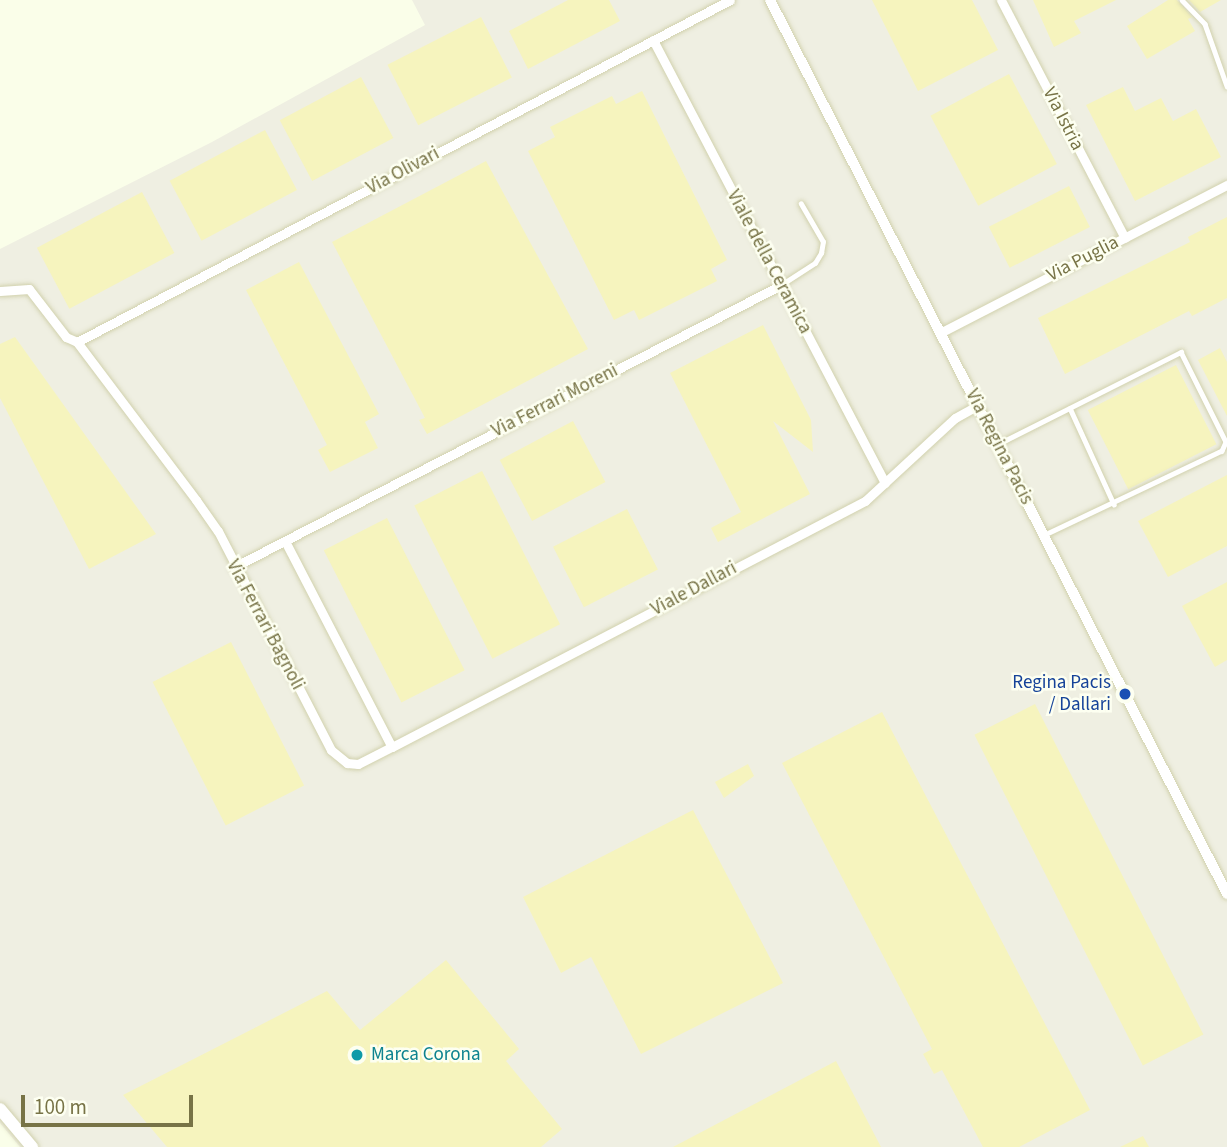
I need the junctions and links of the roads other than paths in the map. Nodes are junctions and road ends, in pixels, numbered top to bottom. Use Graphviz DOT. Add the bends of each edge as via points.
graph roads {
  1 [pos="730,0"];
  2 [pos="770,0"];
  3 [pos="1001,0"];
  4 [pos="1182,0"];
  5 [pos="653,40"];
  6 [pos="1227,86"];
  7 [pos="1227,185"];
  8 [pos="801,204"];
  9 [pos="1125,238"];
  10 [pos="781,285"];
  11 [pos="0,291"];
  12 [pos="940,333"];
  13 [pos="77,342"];
  14 [pos="978,405"];
  15 [pos="1070,408"];
  16 [pos="1226,442"];
  17 [pos="998,444"];
  18 [pos="885,483"];
  19 [pos="1114,504"];
  20 [pos="1044,536"];
  21 [pos="285,541"];
  22 [pos="234,567"];
  23 [pos="392,747"];
  24 [pos="1227,894"];
  25 [pos="0,1109"];
  26 [pos="32,1147"];
  1 -- 5 [label="street, Via Olivari"];
  2 -- 12 [label="street, Via Regina Pacis"];
  3 -- 9 [label="street, Via Istria"];
  4 -- 6 [label="lane" via="1205,24"];
  5 -- 10 [label="street, Viale della Ceramica"];
  5 -- 13 [label="street, Via Olivari"];
  7 -- 9 [label="street, Via Puglia"];
  8 -- 10 [label="lane, Via Ferrari Moreni" via="823,242 821,253 815,263"];
  9 -- 12 [label="street, Via Puglia"];
  10 -- 18 [label="street, Viale della Ceramica"];
  10 -- 21 [label="street, Via Ferrari Moreni"];
  11 -- 13 [label="street, Via Ferrari Bagnoli" via="29,289 66,337"];
  12 -- 14 [label="street, Via Regina Pacis"];
  13 -- 22 [label="street, Via Ferrari Bagnoli" via="197,499"];
  14 -- 17 [label="street, Via Regina Pacis"];
  14 -- 18 [label="street, Viale Dallari" via="956,418"];
  15 -- 16 [label="lane" via="1181,352"];
  15 -- 17 [label="lane"];
  15 -- 19 [label="lane"];
  16 -- 19 [label="lane" via="1222,451"];
  17 -- 20 [label="street, Via Regina Pacis"];
  18 -- 23 [label="street, Viale Dallari" via="865,501"];
  19 -- 20 [label="lane"];
  20 -- 24 [label="street, Via Regina Pacis"];
  21 -- 22 [label="street, Via Ferrari Moreni"];
  21 -- 23 [label="street"];
  22 -- 23 [label="street, Via Ferrari Bagnoli" via="331,750 347,763 358,764"];
  25 -- 26 [label="main road"];
}
